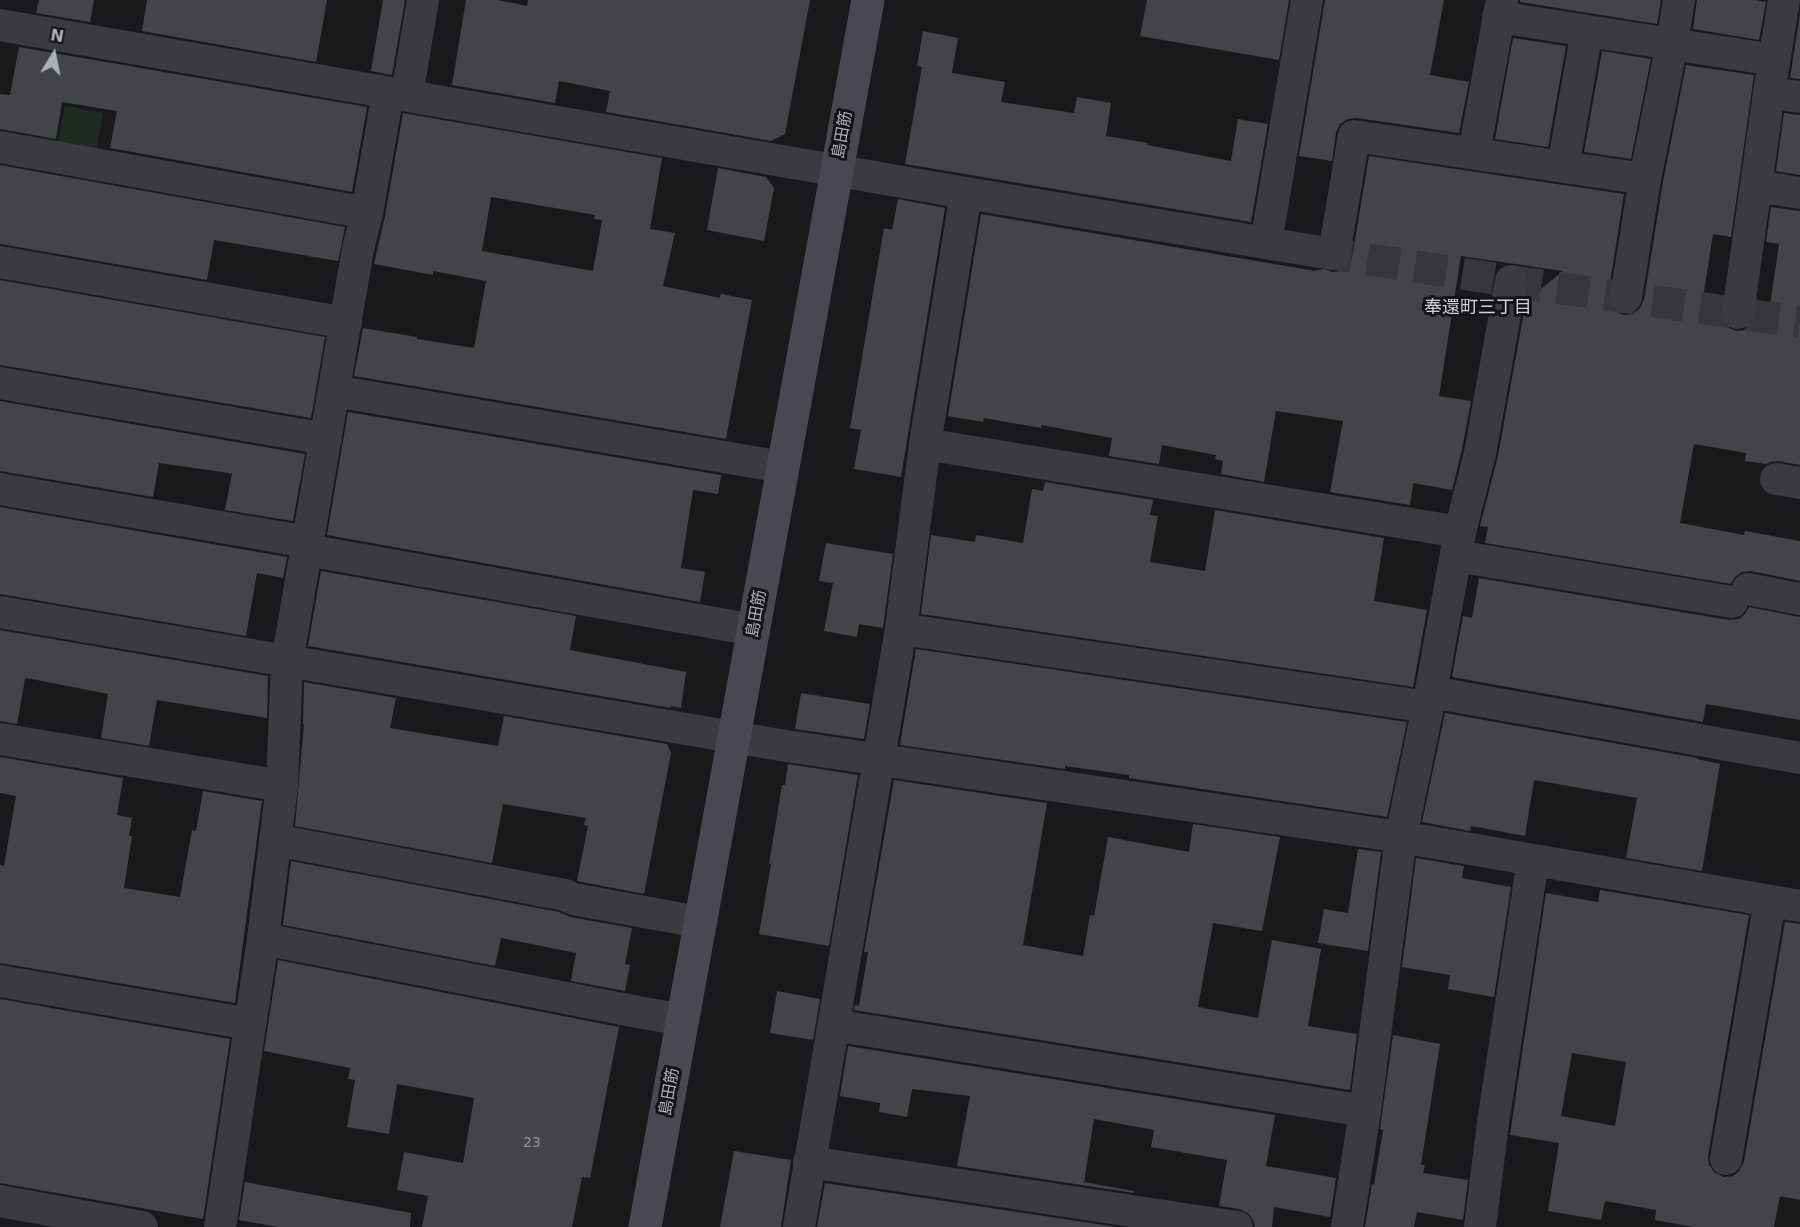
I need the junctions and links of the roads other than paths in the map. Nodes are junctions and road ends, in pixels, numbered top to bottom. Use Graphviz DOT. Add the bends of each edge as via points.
graph roads {
  1 [pos="423,0"];
  2 [pos="868,0"];
  3 [pos="1307,0"];
  4 [pos="1678,0"];
  5 [pos="1784,0"];
  6 [pos="1500,9"];
  7 [pos="0,25"];
  8 [pos="1587,31"];
  9 [pos="1672,44"];
  10 [pos="1774,60"];
  11 [pos="1769,93"];
  12 [pos="398,94"];
  13 [pos="1800,97"];
  14 [pos="0,147"];
  15 [pos="1474,153"];
  16 [pos="1563,167"];
  17 [pos="836,170"];
  18 [pos="1645,179"];
  19 [pos="1756,186"];
  20 [pos="966,193"];
  21 [pos="1800,193"];
  22 [pos="367,213"];
  23 [pos="1266,243"];
  24 [pos="0,262"];
  25 [pos="1511,281"];
  26 [pos="1626,297"];
  27 [pos="1738,313"];
  28 [pos="346,323"];
  29 [pos="0,383"];
  30 [pos="334,391"];
  31 [pos="326,439"];
  32 [pos="925,444"];
  33 [pos="783,466"];
  34 [pos="0,489"];
  35 [pos="1458,544"];
  36 [pos="307,546"];
  37 [pos="1800,599"];
  38 [pos="0,612"];
  39 [pos="901,629"];
  40 [pos="754,630"];
  41 [pos="287,662"];
  42 [pos="1429,700"];
  43 [pos="735,737"];
  44 [pos="0,740"];
  45 [pos="1800,758"];
  46 [pos="879,760"];
  47 [pos="282,786"];
  48 [pos="1401,837"];
  49 [pos="275,840"];
  50 [pos="1533,860"];
  51 [pos="1785,904"];
  52 [pos="699,922"];
  53 [pos="263,939"];
  54 [pos="0,981"];
  55 [pos="683,1020"];
  56 [pos="250,1024"];
  57 [pos="833,1025"];
  58 [pos="1365,1111"];
  59 [pos="1726,1159"];
  60 [pos="809,1162"];
  61 [pos="0,1201"];
  62 [pos="142,1227"];
  63 [pos="220,1227"];
  64 [pos="645,1227"];
  65 [pos="799,1227"];
  66 [pos="1237,1227"];
  67 [pos="1347,1227"];
  68 [pos="1480,1227"];
  1 -- 12 [label="street"];
  2 -- 17 [label="street, 島田筋"];
  3 -- 23 [label="street"];
  4 -- 9 [label="street"];
  5 -- 10 [label="street"];
  6 -- 8 [label="street"];
  6 -- 15 [label="street"];
  7 -- 12 [label="street"];
  8 -- 9 [label="street"];
  8 -- 16 [label="street"];
  9 -- 10 [label="street"];
  9 -- 18 [label="street"];
  10 -- 11 [label="street"];
  11 -- 13 [label="street"];
  11 -- 19 [label="street"];
  12 -- 17 [label="street"];
  12 -- 22 [label="street"];
  14 -- 22 [label="street"];
  15 -- 16 [label="street"];
  15 -- 23 [label="street" via="1354,136 1327,253"];
  16 -- 18 [label="street"];
  17 -- 20 [label="street"];
  17 -- 33 [label="street, 島田筋"];
  18 -- 26 [label="street"];
  19 -- 21 [label="street"];
  19 -- 27 [label="street"];
  20 -- 23 [label="street"];
  20 -- 32 [label="street"];
  22 -- 28 [label="street"];
  24 -- 28 [label="street"];
  25 -- 35 [label="street" via="1480,453"];
  28 -- 30 [label="street"];
  29 -- 31 [label="street"];
  30 -- 31 [label="street"];
  30 -- 33 [label="street"];
  31 -- 36 [label="street"];
  32 -- 35 [label="street"];
  32 -- 39 [label="street"];
  33 -- 40 [label="street, 島田筋"];
  34 -- 36 [label="street"];
  35 -- 37 [label="street" via="1740,596"];
  35 -- 42 [label="street"];
  36 -- 40 [label="street"];
  36 -- 41 [label="street"];
  38 -- 41 [label="street"];
  39 -- 42 [label="street"];
  39 -- 46 [label="street"];
  40 -- 43 [label="street, 島田筋"];
  41 -- 43 [label="street"];
  41 -- 47 [label="street"];
  42 -- 45 [label="street"];
  42 -- 48 [label="street"];
  43 -- 46 [label="street"];
  43 -- 52 [label="street, 島田筋"];
  44 -- 47 [label="street"];
  46 -- 48 [label="street"];
  46 -- 57 [label="street"];
  47 -- 49 [label="street"];
  48 -- 50 [label="street"];
  48 -- 58 [label="street"];
  49 -- 52 [label="street"];
  49 -- 53 [label="street"];
  50 -- 51 [label="street"];
  50 -- 68 [label="street"];
  51 -- 59 [label="street"];
  52 -- 55 [label="street, 島田筋"];
  53 -- 55 [label="street"];
  53 -- 56 [label="street"];
  54 -- 56 [label="street"];
  55 -- 64 [label="street, 島田筋"];
  56 -- 63 [label="street"];
  57 -- 58 [label="street"];
  57 -- 60 [label="street"];
  58 -- 67 [label="street"];
  60 -- 65 [label="street"];
  60 -- 66 [label="street"];
  61 -- 62 [label="street"];
}
